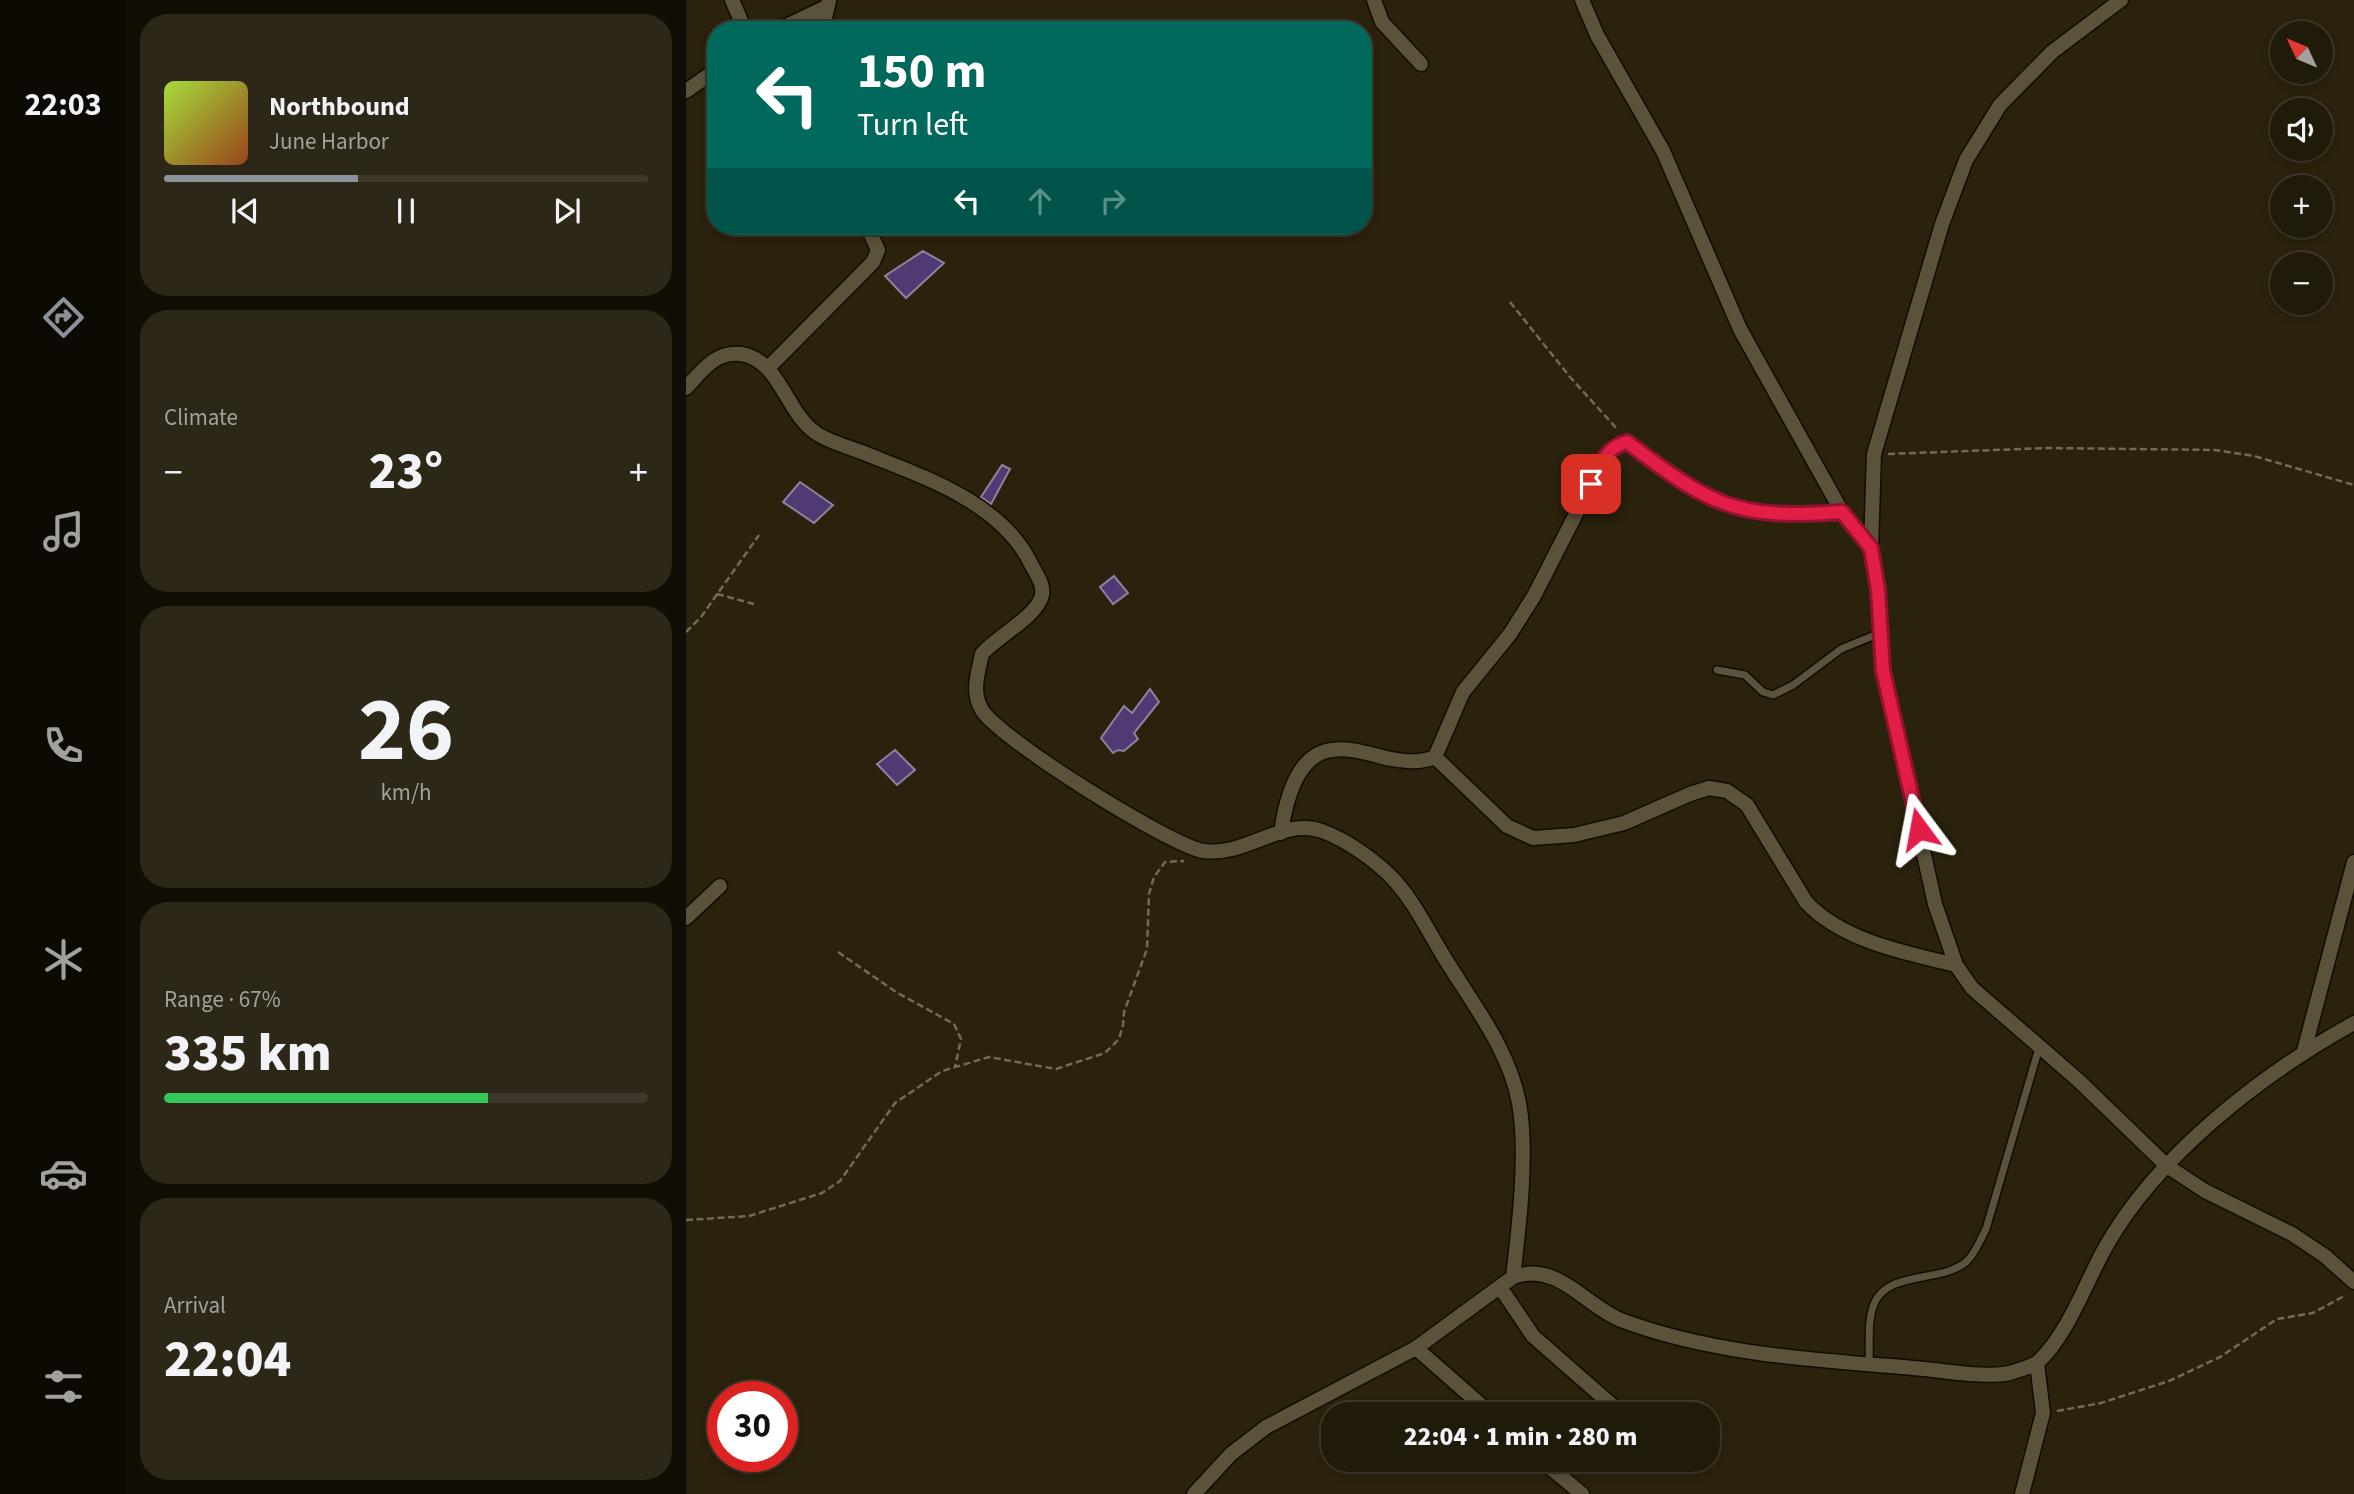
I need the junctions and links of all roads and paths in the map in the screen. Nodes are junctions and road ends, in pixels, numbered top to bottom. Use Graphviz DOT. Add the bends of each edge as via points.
graph roads {
  1 [pos="732,0"];
  2 [pos="1374,0"];
  3 [pos="1582,0"];
  4 [pos="2121,0"];
  5 [pos="827,4"];
  6 [pos="740,21"];
  7 [pos="795,21"];
  8 [pos="1420,64"];
  9 [pos="707,76"];
  10 [pos="686,91"];
  11 [pos="871,235"];
  12 [pos="1510,302"];
  13 [pos="768,368"];
  14 [pos="686,388"];
  15 [pos="1627,442"];
  16 [pos="1874,454"];
  17 [pos="2354,485"];
  18 [pos="1842,512"];
  19 [pos="758,535"];
  20 [pos="1871,548"];
  21 [pos="717,594"];
  22 [pos="754,604"];
  23 [pos="686,632"];
  24 [pos="1880,633"];
  25 [pos="1717,670"];
  26 [pos="1435,757"];
  27 [pos="1280,833"];
  28 [pos="1202,851"];
  29 [pos="2354,862"];
  30 [pos="720,886"];
  31 [pos="686,918"];
  32 [pos="838,952"];
  33 [pos="1956,965"];
  34 [pos="2354,1023"];
  35 [pos="2039,1048"];
  36 [pos="2304,1051"];
  37 [pos="955,1067"];
  38 [pos="2167,1166"];
  39 [pos="686,1220"];
  40 [pos="1513,1277"];
  41 [pos="2354,1282"];
  42 [pos="1500,1287"];
  43 [pos="2354,1289"];
  44 [pos="1416,1348"];
  45 [pos="2037,1363"];
  46 [pos="1870,1364"];
  47 [pos="1477,1402"];
  48 [pos="1608,1402"];
  49 [pos="2043,1413"];
  50 [pos="1555,1472"];
  51 [pos="1194,1494"];
  52 [pos="1582,1494"];
  53 [pos="2022,1494"];
  1 -- 6 [label="street"];
  2 -- 8 [label="street" via="1382,22"];
  3 -- 18 [label="street" via="1663,151 1740,329"];
  4 -- 16 [label="street" via="2052,52 1980,132 1941,224"];
  5 -- 7 [label="street"];
  9 -- 10 [label="street"];
  11 -- 13 [label="street" via="878,250 873,262"];
  12 -- 15 [label="path"];
  13 -- 14 [label="street" via="752,357 716,357"];
  13 -- 28 [label="street" via="817,434 949,490 985,512 1028,556 1043,595 1030,614 982,653 975,692 984,713 1074,781"];
  15 -- 18 [label="street" via="1704,497 1746,511"];
  15 -- 26 [label="street" via="1616,445 1604,459 1534,596 1463,692"];
  16 -- 17 [label="path" via="2048,448 2215,450 2254,456"];
  16 -- 20 [label="street"];
  18 -- 20 [label="street"];
  19 -- 21 [label="path"];
  20 -- 24 [label="street"];
  21 -- 22 [label="path"];
  21 -- 23 [label="path"];
  24 -- 25 [label="lane" via="1841,649 1773,695 1745,675"];
  24 -- 33 [label="street" via="1883,671 1935,904"];
  26 -- 27 [label="street" via="1409,762 1329,750 1300,774 1289,794"];
  26 -- 33 [label="street" via="1507,826 1533,838 1574,835 1624,823 1709,788 1727,791 1747,805 1817,914 1894,950"];
  27 -- 28 [label="street" via="1244,847"];
  27 -- 40 [label="street" via="1300,827 1321,831 1367,857 1394,879 1418,910 1507,1060 1519,1104 1521,1152"];
  28 -- 37 [label="path" via="1187,860 1165,862 1154,877 1147,949 1119,1039 1105,1052 1056,1069 989,1057"];
  29 -- 36 [label="street"];
  30 -- 31 [label="street"];
  32 -- 37 [label="path" via="954,1024 961,1039"];
  33 -- 35 [label="street" via="1972,988"];
  34 -- 36 [label="street"];
  35 -- 38 [label="street"];
  35 -- 46 [label="lane" via="1976,1250 1966,1262 1947,1272 1890,1285 1881,1293 1871,1318"];
  36 -- 38 [label="street"];
  37 -- 39 [label="path" via="925,1080 895,1102 840,1181 822,1193 749,1216"];
  38 -- 41 [label="street" via="2205,1191 2292,1234"];
  38 -- 45 [label="street" via="2113,1236 2062,1329"];
  40 -- 42 [label="street"];
  40 -- 46 [label="street" via="1524,1273 1560,1279 1608,1314 1692,1340"];
  42 -- 44 [label="street"];
  42 -- 48 [label="street" via="1533,1336"];
  43 -- 49 [label="path" via="2313,1312 2277,1319 2220,1357 2169,1381 2101,1403"];
  44 -- 47 [label="street"];
  44 -- 51 [label="street" via="1266,1427 1231,1454"];
  45 -- 46 [label="street" via="2009,1373"];
  45 -- 49 [label="street"];
  49 -- 53 [label="street"];
  50 -- 52 [label="street"];
}
